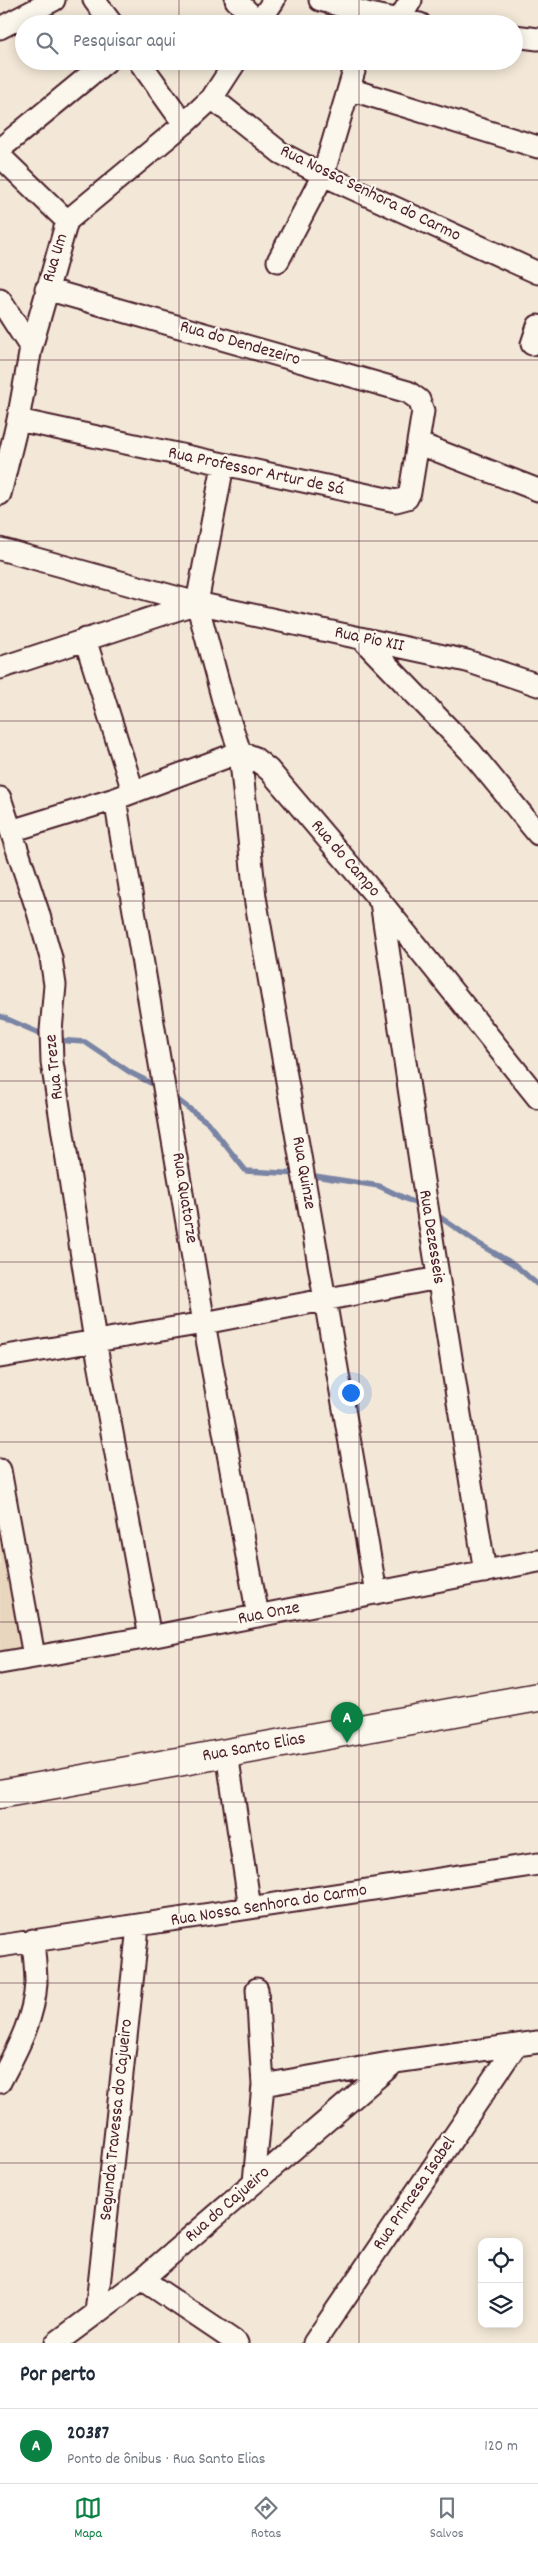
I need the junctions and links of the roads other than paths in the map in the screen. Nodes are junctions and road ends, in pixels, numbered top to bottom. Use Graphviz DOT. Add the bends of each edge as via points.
graph roads {
  1 [pos="54,0"];
  2 [pos="94,0"];
  3 [pos="236,0"];
  4 [pos="274,0"];
  5 [pos="411,0"];
  6 [pos="325,1"];
  7 [pos="25,15"];
  8 [pos="105,15"];
  9 [pos="251,15"];
  10 [pos="264,15"];
  11 [pos="359,15"];
  12 [pos="402,15"];
  13 [pos="15,20"];
  14 [pos="0,28"];
  15 [pos="523,37"];
  16 [pos="538,39"];
  17 [pos="96,70"];
  18 [pos="145,70"];
  19 [pos="230,70"];
  20 [pos="354,70"];
  21 [pos="349,89"];
  22 [pos="212,98"];
  23 [pos="184,124"];
  24 [pos="538,147"];
  25 [pos="0,149"];
  26 [pos="0,156"];
  27 [pos="323,175"];
  28 [pos="67,221"];
  29 [pos="278,261"];
  30 [pos="538,273"];
  31 [pos="46,289"];
  32 [pos="0,300"];
  33 [pos="31,348"];
  34 [pos="423,411"];
  35 [pos="18,420"];
  36 [pos="420,444"];
  37 [pos="4,455"];
  38 [pos="223,465"];
  39 [pos="538,490"];
  40 [pos="0,494"];
  41 [pos="0,549"];
  42 [pos="197,603"];
  43 [pos="85,639"];
  44 [pos="362,639"];
  45 [pos="0,668"];
  46 [pos="538,686"];
  47 [pos="240,752"];
  48 [pos="124,795"];
  49 [pos="0,798"];
  50 [pos="10,832"];
  51 [pos="538,834"];
  52 [pos="381,902"];
  53 [pos="538,1098"];
  54 [pos="438,1278"];
  55 [pos="325,1299"];
  56 [pos="204,1323"];
  57 [pos="95,1341"];
  58 [pos="0,1357"];
  59 [pos="0,1470"];
  60 [pos="538,1561"];
  61 [pos="485,1572"];
  62 [pos="376,1593"];
  63 [pos="258,1616"];
  64 [pos="150,1637"];
  65 [pos="34,1656"];
  66 [pos="0,1662"];
  67 [pos="538,1697"];
  68 [pos="227,1753"];
  69 [pos="0,1794"];
  70 [pos="538,1864"];
  71 [pos="250,1908"];
  72 [pos="138,1926"];
  73 [pos="33,1940"];
  74 [pos="0,1946"];
  75 [pos="257,1989"];
  76 [pos="538,2042"];
  77 [pos="516,2045"];
  78 [pos="396,2062"];
  79 [pos="0,2082"];
  80 [pos="263,2085"];
  81 [pos="254,2182"];
  82 [pos="142,2280"];
  83 [pos="96,2314"];
  84 [pos="56,2343"];
  85 [pos="237,2343"];
  86 [pos="314,2343"];
  1 -- 7 [label="street"];
  2 -- 8 [label="street"];
  3 -- 9 [label="street"];
  4 -- 10 [label="street"];
  5 -- 12 [label="street"];
  6 -- 11 [label="street"];
  13 -- 14 [label="street"];
  15 -- 16 [label="street"];
  17 -- 25 [label="street"];
  18 -- 23 [label="street"];
  19 -- 22 [label="street, Rua Um"];
  20 -- 21 [label="street"];
  21 -- 24 [label="street"];
  21 -- 27 [label="street"];
  22 -- 23 [label="street, Rua Um"];
  22 -- 27 [label="street, Rua Nossa Senhora do Carmo" via="281,153"];
  23 -- 28 [label="street, Rua Um"];
  26 -- 28 [label="street"];
  27 -- 29 [label="street"];
  27 -- 30 [label="street, Rua Nossa Senhora do Carmo"];
  28 -- 31 [label="street, Rua Um"];
  31 -- 33 [label="street, Rua Um"];
  31 -- 34 [label="street, Rua do Dendezeiro" via="408,392 419,400"];
  32 -- 33 [label="street"];
  33 -- 35 [label="street, Rua Um"];
  34 -- 36 [label="street, Rua Professor Artur de Sá"];
  35 -- 37 [label="street, Rua Um"];
  35 -- 38 [label="street, Rua Professor Artur de Sá"];
  36 -- 38 [label="street, Rua Professor Artur de Sá" via="410,492 400,502"];
  36 -- 39 [label="street"];
  37 -- 40 [label="street, Rua Um"];
  38 -- 42 [label="street"];
  41 -- 42 [label="street, Rua Pio XII"];
  42 -- 43 [label="street"];
  42 -- 44 [label="street, Rua Pio XII"];
  42 -- 47 [label="street"];
  43 -- 45 [label="street"];
  43 -- 48 [label="street, Rua Quatorze"];
  44 -- 46 [label="street, Rua Pio XII" via="467,661"];
  44 -- 51 [label="street" via="470,751"];
  47 -- 48 [label="street"];
  47 -- 52 [label="street, Rua do Campo" via="253,757 269,770"];
  47 -- 55 [label="street, Rua Quinze" via="255,898"];
  48 -- 50 [label="street"];
  48 -- 56 [label="street, Rua Quatorze" via="161,1058"];
  49 -- 50 [label="street, Rua Treze"];
  50 -- 57 [label="street, Rua Treze" via="51,958 55,985 52,1062"];
  52 -- 53 [label="street, Rua do Campo"];
  52 -- 54 [label="street, Rua Dezesseis"];
  54 -- 55 [label="street"];
  54 -- 61 [label="street, Rua Dezesseis"];
  55 -- 56 [label="street"];
  55 -- 62 [label="street, Rua Quinze"];
  56 -- 57 [label="street"];
  56 -- 63 [label="street, Rua Quatorze"];
  57 -- 58 [label="street"];
  57 -- 64 [label="street, Rua Treze"];
  59 -- 65 [label="street"];
  60 -- 61 [label="street, Rua Onze"];
  61 -- 62 [label="street, Rua Onze"];
  62 -- 63 [label="street, Rua Onze"];
  63 -- 64 [label="street, Rua Onze"];
  64 -- 65 [label="street, Rua Onze"];
  65 -- 66 [label="street, Rua Onze"];
  67 -- 68 [label="main road, Rua Santo Elias"];
  68 -- 69 [label="main road, Rua Santo Elias"];
  68 -- 71 [label="street"];
  70 -- 71 [label="street, Rua Nossa Senhora do Carmo"];
  71 -- 72 [label="street, Rua Nossa Senhora do Carmo"];
  72 -- 73 [label="street, Rua Nossa Senhora do Carmo"];
  72 -- 83 [label="street, Segunda Travessa do Cajueiro"];
  73 -- 74 [label="street, Rua Nossa Senhora do Carmo"];
  73 -- 79 [label="street" via="36,1984 31,2015"];
  75 -- 80 [label="street"];
  76 -- 77 [label="street"];
  77 -- 78 [label="street"];
  77 -- 86 [label="street, Rua Princesa Isabel"];
  78 -- 80 [label="street"];
  78 -- 81 [label="street, Rua do Cajueiro"];
  80 -- 81 [label="street"];
  81 -- 82 [label="street, Rua do Cajueiro"];
  82 -- 83 [label="street, Rua do Cajueiro"];
  82 -- 85 [label="street"];
  83 -- 84 [label="street, Rua do Cajueiro"];
}
